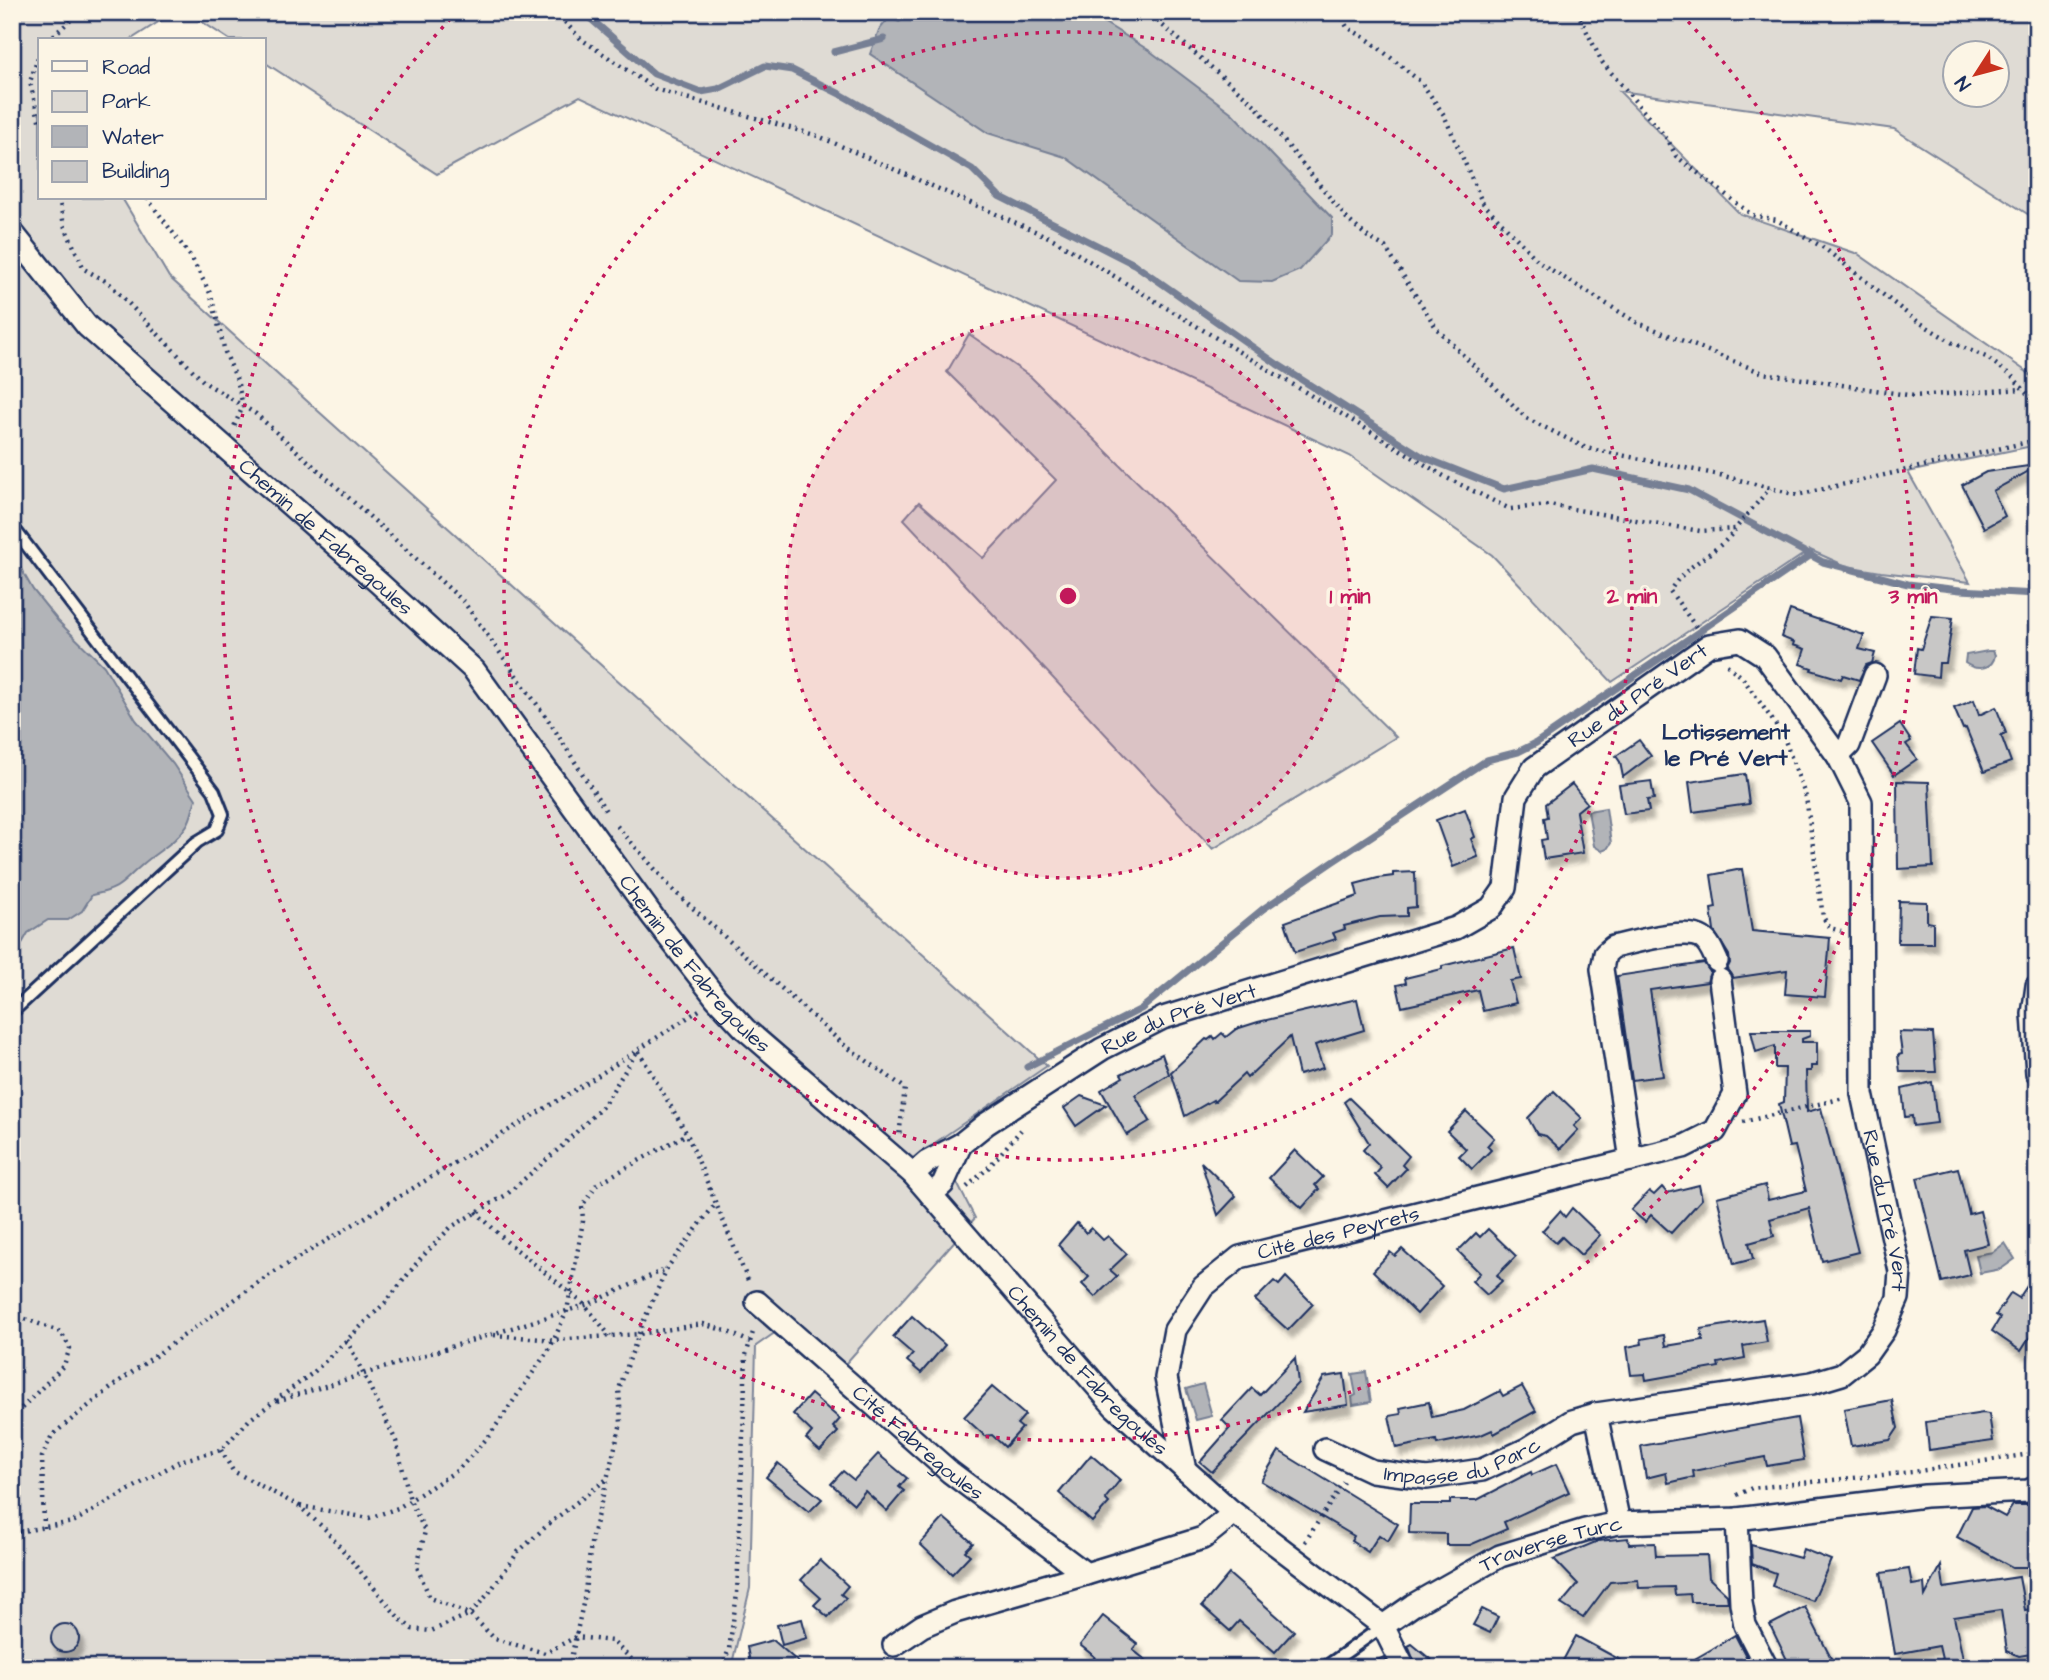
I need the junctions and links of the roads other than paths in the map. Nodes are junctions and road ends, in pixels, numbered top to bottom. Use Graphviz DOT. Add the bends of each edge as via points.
graph roads {
  1 [pos="12,232"];
  2 [pos="12,526"];
  3 [pos="1875,675"];
  4 [pos="1838,756"];
  5 [pos="2037,986"];
  6 [pos="12,1012"];
  7 [pos="2037,1073"];
  8 [pos="961,1144"];
  9 [pos="1631,1160"];
  10 [pos="913,1174"];
  11 [pos="930,1195"];
  12 [pos="757,1302"];
  13 [pos="1595,1414"];
  14 [pos="1325,1449"];
  15 [pos="1185,1469"];
  16 [pos="2037,1487"];
  17 [pos="1234,1513"];
  18 [pos="1737,1519"];
  19 [pos="1619,1524"];
  20 [pos="1086,1574"];
  21 [pos="1383,1626"];
  22 [pos="894,1645"];
  23 [pos="1324,1668"];
  24 [pos="1404,1668"];
  25 [pos="1767,1668"];
  1 -- 10 [label="street, Chemin de Fabregoules" via="87,326 474,670 716,999"];
  2 -- 6 [label="lane" via="214,791 223,814 217,830 197,842"];
  3 -- 4 [label="street" via="1849,745"];
  4 -- 8 [label="street, Rue du Pré Vert" via="1765,656 1740,640 1709,645 1534,768 1516,797 1505,888 1491,908 1456,928 1163,1018 1102,1049"];
  4 -- 13 [label="street, Rue du Pré Vert" via="1861,802 1861,1094 1900,1270 1898,1298 1867,1354 1842,1374 1812,1383"];
  5 -- 7 [label="street" via="2033,1014"];
  8 -- 10 [label="street, Rue du Pré Vert"];
  8 -- 11 [label="street, Rue du Pré Vert" via="943,1184"];
  9 -- 9 [label="street, Cité des Peyrets" via="1683,1147 1715,1130 1735,1094 1718,970 1709,945 1700,936 1684,933 1613,947 1605,954 1602,969"];
  9 -- 15 [label="street, Cité des Peyrets" via="1240,1257 1203,1287 1175,1331 1166,1378"];
  10 -- 11 [label="street, Chemin de Fabregoules"];
  11 -- 15 [label="street, Chemin de Fabregoules" via="1114,1406"];
  12 -- 20 [label="street, Cité Fabregoules" via="950,1472"];
  13 -- 14 [label="street, Impasse du Parc" via="1572,1421 1527,1449 1482,1469 1427,1478 1372,1471"];
  13 -- 19 [label="street"];
  15 -- 17 [label="street, Chemin de Fabregoules"];
  16 -- 18 [label="street, Traverse Turc"];
  17 -- 20 [label="street" via="1203,1538"];
  17 -- 21 [label="street, Chemin de Fabregoules"];
  18 -- 19 [label="street, Traverse Turc"];
  18 -- 25 [label="street" via="1745,1625"];
  19 -- 21 [label="street, Traverse Turc" via="1500,1556"];
  20 -- 22 [label="street" via="955,1612"];
  21 -- 23 [label="lane"];
  21 -- 24 [label="street, Chemin de Fabregoules"];
}
